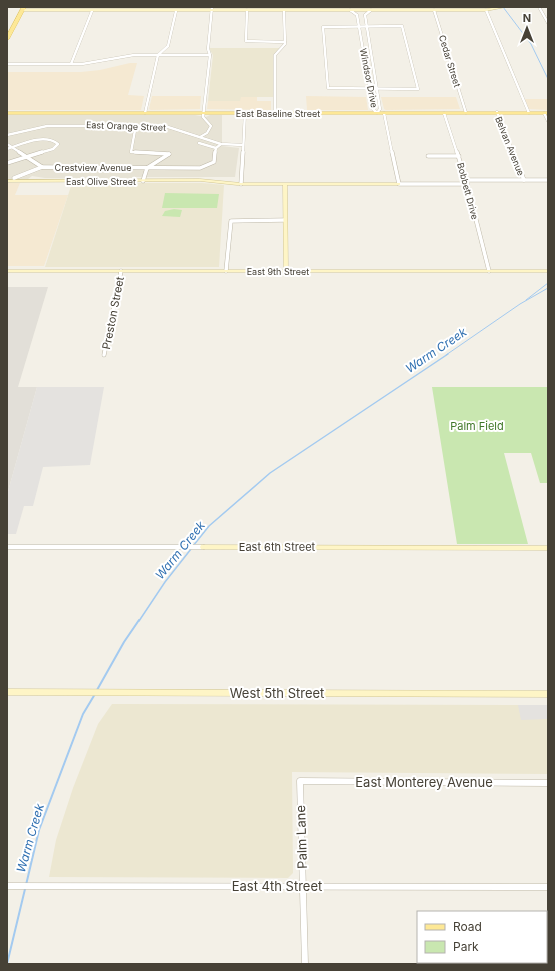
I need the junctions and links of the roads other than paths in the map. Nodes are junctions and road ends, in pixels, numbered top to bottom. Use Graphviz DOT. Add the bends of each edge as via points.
graph roads {
  1 [pos="539,7"];
  2 [pos="501,8"];
  3 [pos="23,9"];
  4 [pos="133,9"];
  5 [pos="212,9"];
  6 [pos="329,9"];
  7 [pos="386,9"];
  8 [pos="248,10"];
  9 [pos="350,10"];
  10 [pos="371,10"];
  11 [pos="434,10"];
  12 [pos="486,10"];
  13 [pos="92,11"];
  14 [pos="176,11"];
  15 [pos="284,11"];
  16 [pos="548,23"];
  17 [pos="360,27"];
  18 [pos="366,27"];
  19 [pos="7,39"];
  20 [pos="285,42"];
  21 [pos="158,55"];
  22 [pos="210,55"];
  23 [pos="364,56"];
  24 [pos="371,56"];
  25 [pos="7,64"];
  26 [pos="71,64"];
  27 [pos="370,88"];
  28 [pos="377,88"];
  29 [pos="245,112"];
  30 [pos="466,112"];
  31 [pos="497,112"];
  32 [pos="7,113"];
  33 [pos="145,113"];
  34 [pos="203,113"];
  35 [pos="275,113"];
  36 [pos="377,113"];
  37 [pos="384,113"];
  38 [pos="444,113"];
  39 [pos="529,113"];
  40 [pos="546,113"];
  41 [pos="548,121"];
  42 [pos="136,126"];
  43 [pos="7,135"];
  44 [pos="200,137"];
  45 [pos="200,142"];
  46 [pos="7,144"];
  47 [pos="221,144"];
  48 [pos="242,145"];
  49 [pos="12,147"];
  50 [pos="216,148"];
  51 [pos="7,149"];
  52 [pos="428,156"];
  53 [pos="459,156"];
  54 [pos="26,158"];
  55 [pos="7,163"];
  56 [pos="42,167"];
  57 [pos="147,168"];
  58 [pos="14,178"];
  59 [pos="143,180"];
  60 [pos="524,180"];
  61 [pos="548,180"];
  62 [pos="7,181"];
  63 [pos="466,182"];
  64 [pos="240,184"];
  65 [pos="285,184"];
  66 [pos="399,184"];
  67 [pos="286,220"];
  68 [pos="7,271"];
  69 [pos="122,271"];
  70 [pos="226,271"];
  71 [pos="286,271"];
  72 [pos="489,271"];
  73 [pos="548,272"];
  74 [pos="104,355"];
  75 [pos="7,547"];
  76 [pos="203,547"];
  77 [pos="548,548"];
  78 [pos="7,692"];
  79 [pos="548,694"];
  80 [pos="300,781"];
  81 [pos="548,783"];
  82 [pos="7,886"];
  83 [pos="303,886"];
  84 [pos="548,887"];
  85 [pos="305,964"];
  1 -- 16 [label="street"];
  2 -- 12 [label="street"];
  3 -- 13 [label="street"];
  3 -- 19 [label="main road"];
  4 -- 13 [label="street"];
  4 -- 14 [label="street"];
  5 -- 8 [label="street"];
  5 -- 14 [label="street"];
  5 -- 22 [label="street" via="208,49"];
  6 -- 9 [label="street"];
  6 -- 15 [label="street"];
  7 -- 10 [label="street"];
  7 -- 11 [label="street"];
  8 -- 15 [label="street"];
  8 -- 20 [label="street" via="246,41"];
  9 -- 10 [label="street"];
  9 -- 17 [label="street, Windsor Drive" via="357,15"];
  10 -- 18 [label="street, Windsor Drive" via="365,15"];
  11 -- 12 [label="street"];
  11 -- 30 [label="street, Cedar Street"];
  12 -- 39 [label="street"];
  13 -- 26 [label="street"];
  14 -- 21 [label="street" via="168,46"];
  15 -- 20 [label="street"];
  17 -- 18 [label="street"];
  17 -- 23 [label="street, Windsor Drive"];
  17 -- 27 [label="street" via="323,27 328,88"];
  18 -- 24 [label="street, Windsor Drive"];
  18 -- 28 [label="street" via="402,26 418,89"];
  20 -- 35 [label="street" via="275,56"];
  21 -- 22 [label="street"];
  21 -- 26 [label="street" via="126,56"];
  21 -- 33 [label="street"];
  22 -- 34 [label="street"];
  23 -- 24 [label="street"];
  23 -- 27 [label="street, Windsor Drive"];
  24 -- 28 [label="street, Windsor Drive"];
  25 -- 26 [label="street"];
  27 -- 28 [label="street"];
  27 -- 36 [label="street, Windsor Drive" via="373,109"];
  28 -- 36 [label="street, Windsor Drive" via="380,109"];
  29 -- 34 [label="main road, East Baseline Street"];
  29 -- 35 [label="main road, East Baseline Street"];
  29 -- 48 [label="street"];
  30 -- 31 [label="main road, East Baseline Street"];
  30 -- 38 [label="main road, East Baseline Street"];
  31 -- 39 [label="main road, East Baseline Street"];
  31 -- 60 [label="street, Belvan Avenue"];
  32 -- 33 [label="main road, East Baseline Street"];
  33 -- 34 [label="main road, East Baseline Street"];
  34 -- 44 [label="street" via="203,119 211,126 209,131"];
  35 -- 36 [label="main road, East Baseline Street"];
  36 -- 37 [label="main road, East Baseline Street"];
  37 -- 38 [label="main road, East Baseline Street"];
  37 -- 66 [label="street"];
  38 -- 53 [label="street, Bobbett Drive"];
  39 -- 40 [label="main road, East Baseline Street"];
  40 -- 41 [label="street"];
  42 -- 43 [label="street, East Orange Street" via="47,126"];
  42 -- 44 [label="street, East Orange Street" via="168,127"];
  42 -- 57 [label="street, Crestview Avenue" via="131,152 170,154"];
  44 -- 47 [label="street, East Orange Street"];
  45 -- 50 [label="street"];
  46 -- 49 [label="street"];
  47 -- 48 [label="street, East Orange Street"];
  47 -- 50 [label="street"];
  48 -- 64 [label="street"];
  49 -- 51 [label="street"];
  49 -- 54 [label="street"];
  49 -- 54 [label="street" via="44,139 54,140 58,144 53,149"];
  50 -- 57 [label="street" via="216,160 204,167"];
  52 -- 53 [label="street"];
  53 -- 63 [label="street, Bobbett Drive"];
  54 -- 55 [label="street"];
  54 -- 56 [label="street"];
  56 -- 57 [label="street, Crestview Avenue"];
  56 -- 58 [label="street, Crestview Avenue"];
  57 -- 59 [label="street"];
  59 -- 62 [label="street, East Olive Street"];
  59 -- 64 [label="street, East Olive Street"];
  60 -- 61 [label="street"];
  60 -- 63 [label="street"];
  63 -- 66 [label="street"];
  63 -- 72 [label="street, Bobbett Drive"];
  64 -- 65 [label="street, East Olive Street"];
  65 -- 66 [label="street, East Olive Street"];
  65 -- 67 [label="street"];
  67 -- 70 [label="street" via="231,221"];
  67 -- 71 [label="street"];
  68 -- 69 [label="street, East 9th Street"];
  69 -- 70 [label="street, East 9th Street"];
  69 -- 74 [label="street, Preston Street"];
  70 -- 71 [label="street, East 9th Street"];
  71 -- 72 [label="street, East 9th Street"];
  72 -- 73 [label="street, East 9th Street"];
  75 -- 76 [label="street, East 6th Street"];
  76 -- 77 [label="street, East 6th Street"];
  78 -- 79 [label="street, West 5th Street"];
  80 -- 81 [label="street, East Monterey Avenue"];
  80 -- 83 [label="street, Palm Lane"];
  82 -- 83 [label="street, East 4th Street"];
  83 -- 84 [label="street, East 4th Street"];
  83 -- 85 [label="street, Palm Lane"];
}
